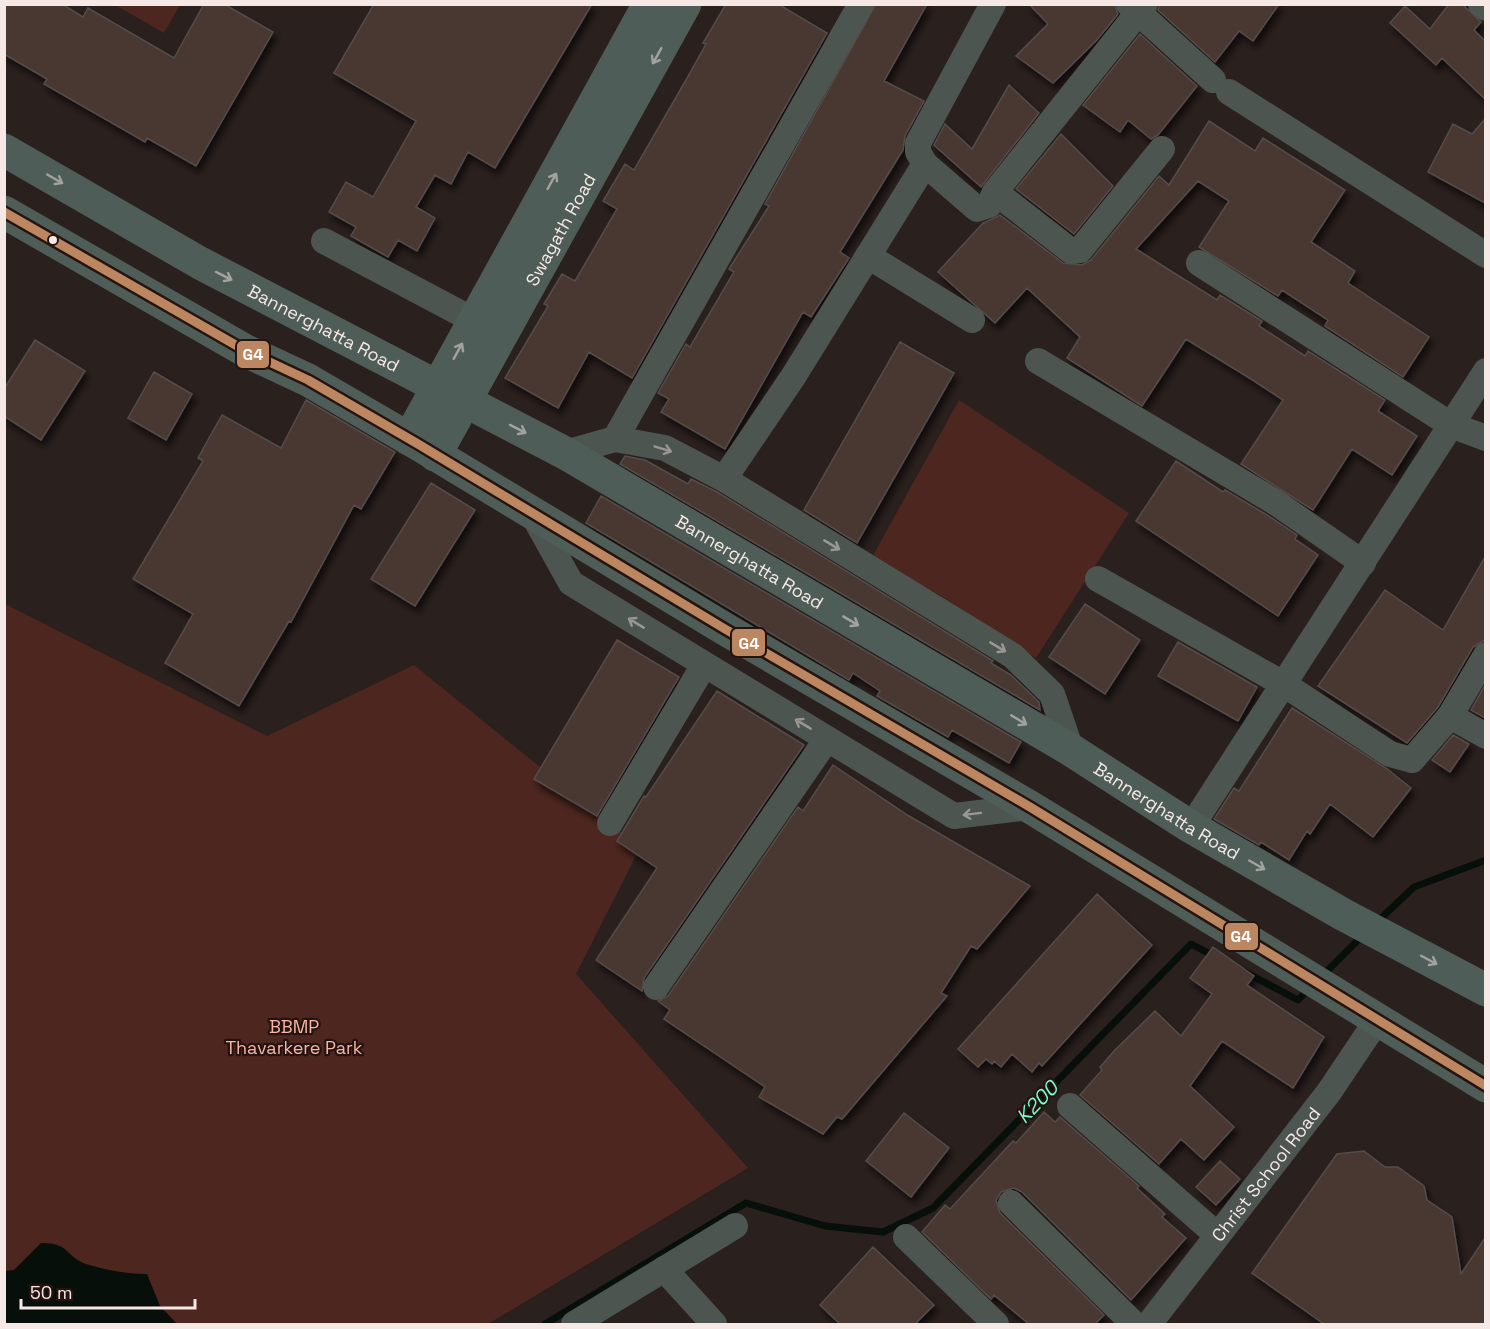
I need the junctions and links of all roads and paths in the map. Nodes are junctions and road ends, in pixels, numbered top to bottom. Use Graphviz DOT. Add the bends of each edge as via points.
graph roads {
  1 [pos="649,4"];
  2 [pos="685,4"];
  3 [pos="861,4"];
  4 [pos="993,4"];
  5 [pos="1481,4"];
  6 [pos="1137,8"];
  7 [pos="1485,8"];
  8 [pos="1162,149"];
  9 [pos="4,150"];
  10 [pos="925,164"];
  11 [pos="995,192"];
  12 [pos="4,212"];
  13 [pos="539,238"];
  14 [pos="324,241"];
  15 [pos="1485,255"];
  16 [pos="868,256"];
  17 [pos="1199,263"];
  18 [pos="972,320"];
  19 [pos="475,321"];
  20 [pos="1038,361"];
  21 [pos="1485,372"];
  22 [pos="438,386"];
  23 [pos="466,402"];
  24 [pos="1451,425"];
  25 [pos="1485,438"];
  26 [pos="615,440"];
  27 [pos="422,447"];
  28 [pos="565,453"];
  29 [pos="724,480"];
  30 [pos="532,513"];
  31 [pos="1363,563"];
  32 [pos="1098,579"];
  33 [pos="1485,655"];
  34 [pos="704,665"];
  35 [pos="1285,685"];
  36 [pos="1450,716"];
  37 [pos="1485,736"];
  38 [pos="827,739"];
  39 [pos="1071,750"];
  40 [pos="1030,807"];
  41 [pos="610,823"];
  42 [pos="1191,827"];
  43 [pos="656,987"];
  44 [pos="1485,990"];
  45 [pos="1378,1019"];
  46 [pos="1485,1086"];
  47 [pos="1070,1106"];
  48 [pos="1011,1203"];
  49 [pos="735,1226"];
  50 [pos="1217,1235"];
  51 [pos="906,1237"];
  52 [pos="664,1269"];
  53 [pos="574,1324"];
  54 [pos="714,1324"];
  55 [pos="996,1324"];
  56 [pos="1134,1324"];
  57 [pos="1149,1324"];
  13 -- 1 [label="main road, Swagath Road, one-way"];
  2 -- 13 [label="main road, Swagath Road, one-way"];
  3 -- 26 [label="street"];
  4 -- 10 [label="street" via="918,143"];
  5 -- 7 [label="street"];
  6 -- 11 [label="street"];
  6 -- 15 [label="street" via="1221,86"];
  8 -- 11 [label="street" via="1076,252"];
  9 -- 22 [label="main road, Bannerghatta Road, one-way" via="200,263"];
  10 -- 11 [label="street" via="977,208 989,205"];
  10 -- 16 [label="street"];
  12 -- 27 [label="main road"];
  13 -- 19 [label="main road, Swagath Road"];
  13 -- 23 [label="main road, Swagath Road"];
  14 -- 19 [label="street"];
  16 -- 18 [label="street"];
  16 -- 29 [label="street"];
  17 -- 24 [label="street"];
  22 -- 19 [label="main road, Swagath Road, one-way"];
  20 -- 31 [label="street" via="1275,502"];
  21 -- 24 [label="street"];
  22 -- 23 [label="main road, Bannerghatta Road"];
  22 -- 27 [label="main road, Swagath Road"];
  23 -- 27 [label="main road, Swagath Road"];
  23 -- 28 [label="main road, Bannerghatta Road, one-way"];
  24 -- 25 [label="street"];
  24 -- 31 [label="street"];
  26 -- 28 [label="street"];
  26 -- 29 [label="street, one-way" via="665,448"];
  27 -- 30 [label="main road"];
  28 -- 39 [label="main road, Bannerghatta Road, one-way"];
  29 -- 39 [label="street, one-way" via="1013,656 1052,694"];
  34 -- 30 [label="street, one-way" via="571,583"];
  30 -- 40 [label="main road"];
  31 -- 35 [label="street"];
  32 -- 35 [label="street"];
  33 -- 36 [label="street"];
  38 -- 34 [label="street, one-way"];
  34 -- 41 [label="street"];
  35 -- 36 [label="street" via="1403,760 1412,760"];
  35 -- 42 [label="street"];
  36 -- 37 [label="street"];
  40 -- 38 [label="street, one-way" via="954,816"];
  38 -- 43 [label="street"];
  39 -- 42 [label="main road, Bannerghatta Road"];
  40 -- 45 [label="main road"];
  42 -- 44 [label="main road, Bannerghatta Road, one-way"];
  45 -- 46 [label="main road"];
  45 -- 50 [label="street, Christ School Road" via="1329,1092"];
  47 -- 50 [label="street"];
  48 -- 56 [label="street"];
  49 -- 52 [label="street"];
  50 -- 57 [label="street, Christ School Road"];
  51 -- 55 [label="street"];
  52 -- 53 [label="street"];
  52 -- 54 [label="street"];
}
